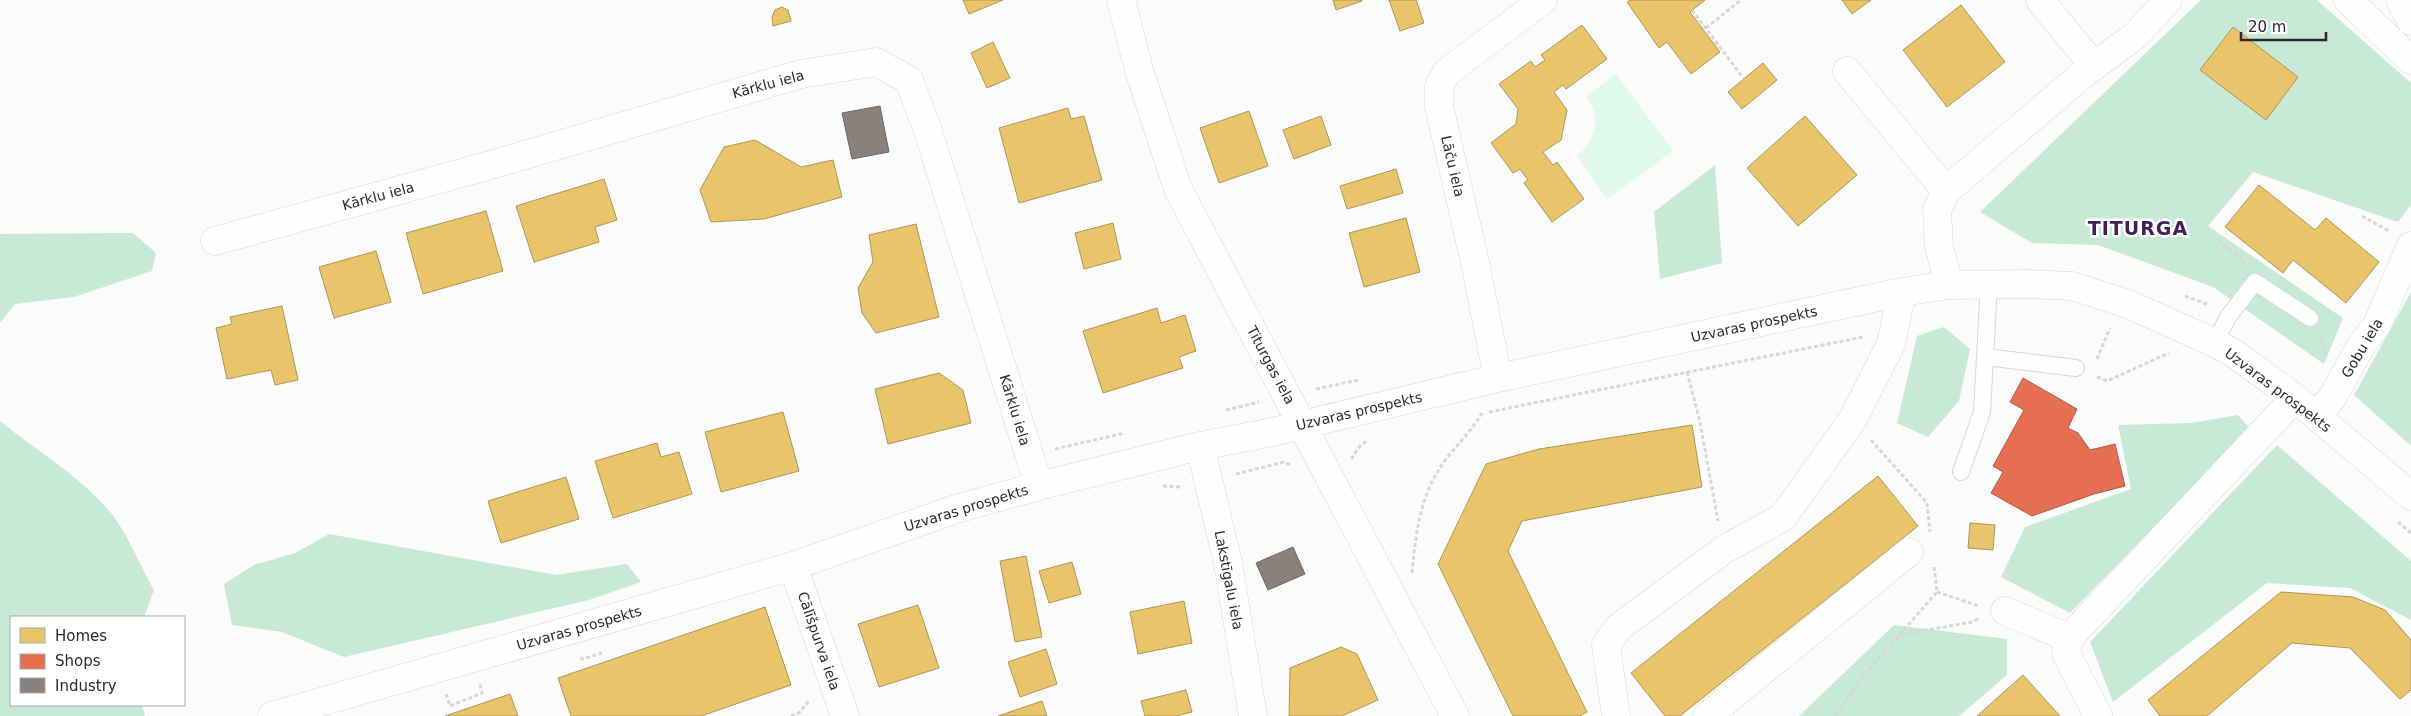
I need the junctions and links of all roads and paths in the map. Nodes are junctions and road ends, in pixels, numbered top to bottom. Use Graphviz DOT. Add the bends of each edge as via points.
graph roads {
  1 [pos="1121,0"];
  2 [pos="1543,0"];
  3 [pos="1741,0"];
  4 [pos="2040,0"];
  5 [pos="2168,0"];
  6 [pos="2348,0"];
  7 [pos="2400,0"];
  8 [pos="1692,10"];
  9 [pos="2411,21"];
  10 [pos="1706,28"];
  11 [pos="2411,60"];
  12 [pos="2094,66"];
  13 [pos="1846,71"];
  14 [pos="1744,79"];
  15 [pos="1946,191"];
  16 [pos="215,241"];
  17 [pos="2218,241"];
  18 [pos="2411,246"];
  19 [pos="2255,282"];
  20 [pos="1989,284"];
  21 [pos="1949,285"];
  22 [pos="1902,292"];
  23 [pos="2310,318"];
  24 [pos="1897,324"];
  25 [pos="2104,324"];
  26 [pos="2215,343"];
  27 [pos="2176,349"];
  28 [pos="1986,358"];
  29 [pos="2326,362"];
  30 [pos="2083,371"];
  31 [pos="1687,372"];
  32 [pos="1498,378"];
  33 [pos="2295,398"];
  34 [pos="1482,413"];
  35 [pos="1472,415"];
  36 [pos="2316,416"];
  37 [pos="1303,424"];
  38 [pos="1370,438"];
  39 [pos="1200,446"];
  40 [pos="1352,457"];
  41 [pos="1325,465"];
  42 [pos="1356,465"];
  43 [pos="1961,472"];
  44 [pos="1209,480"];
  45 [pos="1039,486"];
  46 [pos="2411,496"];
  47 [pos="2396,521"];
  48 [pos="2411,534"];
  49 [pos="1725,549"];
  50 [pos="1909,552"];
  51 [pos="1407,561"];
  52 [pos="794,566"];
  53 [pos="1412,573"];
  54 [pos="1417,582"];
  55 [pos="1937,592"];
  56 [pos="1999,611"];
  57 [pos="1898,635"];
  58 [pos="2069,638"];
  59 [pos="611,650"];
  60 [pos="579,652"];
  61 [pos="480,680"];
  62 [pos="444,688"];
  63 [pos="810,696"];
  64 [pos="272,716"];
  65 [pos="791,716"];
  66 [pos="844,716"];
  67 [pos="1253,716"];
  68 [pos="1456,716"];
  69 [pos="1616,716"];
  70 [pos="1707,716"];
  71 [pos="2098,716"];
  1 -- 37 [label="street, Titurgas iela" via="1138,70 1178,189"];
  2 -- 32 [label="street, Lāču iela" via="1447,72 1439,86 1439,106"];
  3 -- 10 [label="path"];
  4 -- 12 [label="street"];
  5 -- 12 [label="street" via="2136,35"];
  6 -- 11 [label="street"];
  7 -- 9 [label="street"];
  8 -- 10 [label="path"];
  10 -- 14 [label="path"];
  12 -- 15 [label="street"];
  13 -- 15 [label="street"];
  15 -- 21 [label="street" via="1937,210 1939,246"];
  16 -- 45 [label="street, Kārklu iela" via="801,74 876,62 909,80 928,131"];
  17 -- 19 [label="path" via="2242,258"];
  18 -- 36 [label="street, Gobu iela" via="2377,326 2361,346 2332,398"];
  19 -- 23 [label="lane"];
  19 -- 26 [label="lane" via="2228,317"];
  20 -- 21 [label="street, Uzvaras prospekts"];
  20 -- 26 [label="street, Uzvaras prospekts" via="2072,286 2128,304"];
  20 -- 28 [label="lane"];
  21 -- 22 [label="street, Uzvaras prospekts"];
  22 -- 24 [label="street"];
  22 -- 32 [label="street, Uzvaras prospekts"];
  23 -- 29 [label="path" via="2322,335"];
  24 -- 31 [label="path" via="1870,336"];
  24 -- 49 [label="street" via="1891,344 1853,419 1783,518"];
  25 -- 30 [label="path" via="2111,326"];
  26 -- 33 [label="street, Uzvaras prospekts"];
  27 -- 30 [label="path" via="2107,381"];
  28 -- 30 [label="lane"];
  28 -- 43 [label="lane" via="1982,412"];
  31 -- 34 [label="path"];
  31 -- 49 [label="path"];
  32 -- 37 [label="street, Uzvaras prospekts"];
  33 -- 36 [label="street, Uzvaras prospekts"];
  33 -- 58 [label="street"];
  34 -- 35 [label="path"];
  34 -- 53 [label="path" via="1445,460 1424,494"];
  36 -- 46 [label="street, Uzvaras prospekts"];
  37 -- 39 [label="street, Uzvaras prospekts"];
  37 -- 41 [label="street, Titurgas iela"];
  38 -- 40 [label="path"];
  39 -- 44 [label="street, Lakstīgalu iela"];
  39 -- 45 [label="street, Uzvaras prospekts"];
  40 -- 41 [label="path"];
  40 -- 42 [label="path"];
  41 -- 44 [label="path" via="1300,472 1284,462"];
  41 -- 68 [label="street, Titurgas iela"];
  44 -- 67 [label="street, Lakstīgalu iela" via="1228,563"];
  45 -- 52 [label="street, Uzvaras prospekts" via="956,509"];
  47 -- 48 [label="path"];
  49 -- 69 [label="street" via="1619,627 1606,645"];
  50 -- 70 [label="street"];
  51 -- 53 [label="path"];
  52 -- 64 [label="street, Uzvaras prospekts"];
  52 -- 66 [label="street, Cālīšpurva iela"];
  53 -- 54 [label="path"];
  55 -- 56 [label="path"];
  56 -- 57 [label="path" via="1972,622"];
  56 -- 58 [label="street"];
  58 -- 71 [label="street" via="2066,653"];
  59 -- 60 [label="path" via="582,659"];
  61 -- 62 [label="path" via="482,693 450,706"];
  63 -- 65 [label="path" via="809,703"];
}
